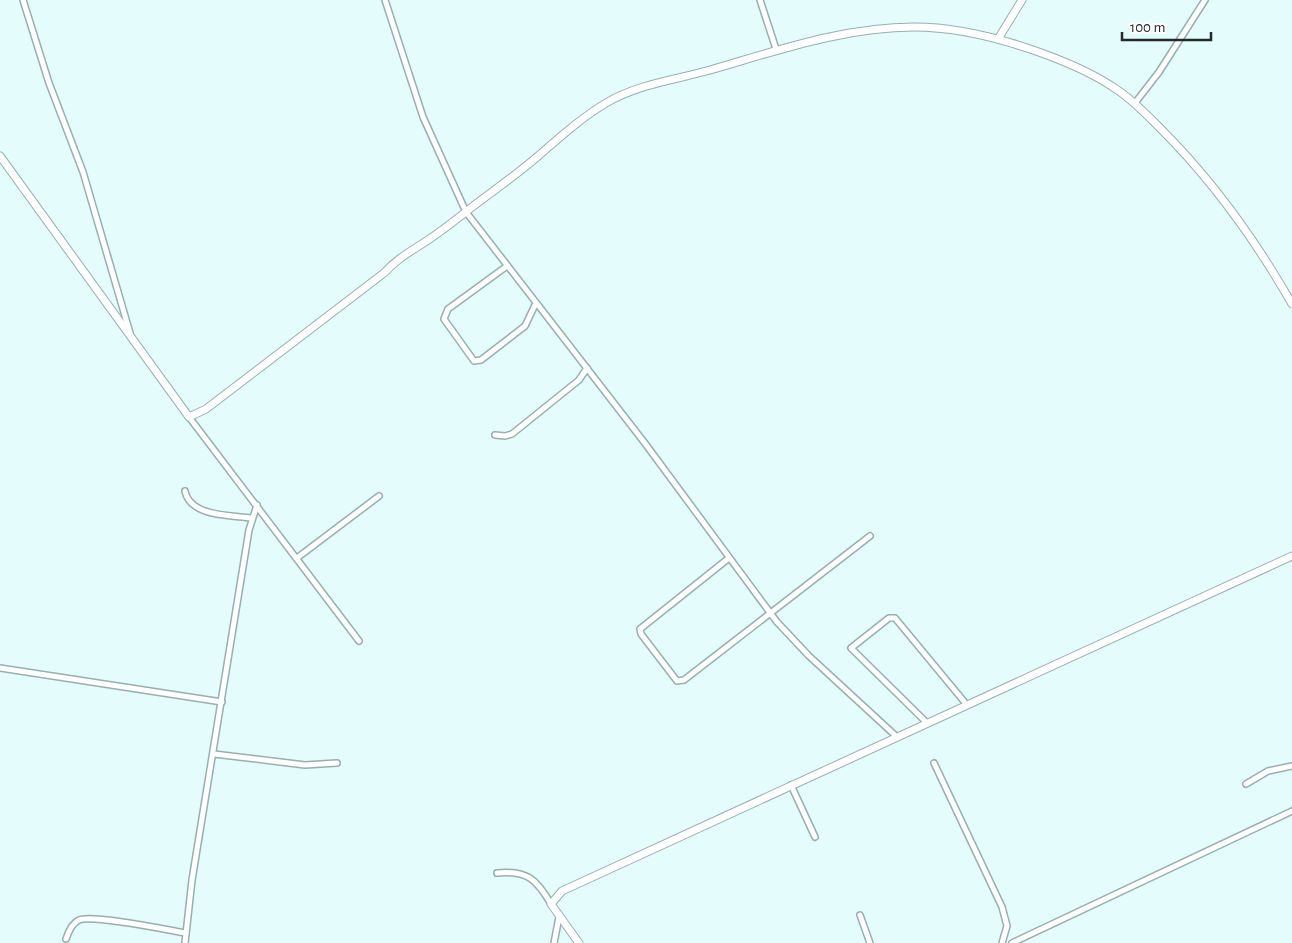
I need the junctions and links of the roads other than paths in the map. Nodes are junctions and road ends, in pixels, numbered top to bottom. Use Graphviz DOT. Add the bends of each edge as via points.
graph roads {
  1 [pos="23,0"];
  2 [pos="385,0"];
  3 [pos="760,0"];
  4 [pos="1022,0"];
  5 [pos="1205,0"];
  6 [pos="998,39"];
  7 [pos="776,49"];
  8 [pos="1134,103"];
  9 [pos="0,156"];
  10 [pos="466,212"];
  11 [pos="507,266"];
  12 [pos="536,303"];
  13 [pos="1292,304"];
  14 [pos="131,334"];
  15 [pos="587,368"];
  16 [pos="189,417"];
  17 [pos="495,435"];
  18 [pos="185,491"];
  19 [pos="379,496"];
  20 [pos="256,505"];
  21 [pos="251,518"];
  22 [pos="870,536"];
  23 [pos="1292,556"];
  24 [pos="297,558"];
  25 [pos="729,558"];
  26 [pos="771,613"];
  27 [pos="359,641"];
  28 [pos="0,668"];
  29 [pos="222,702"];
  30 [pos="967,705"];
  31 [pos="927,723"];
  32 [pos="897,737"];
  33 [pos="214,754"];
  34 [pos="337,763"];
  35 [pos="934,763"];
  36 [pos="1292,766"];
  37 [pos="1246,784"];
  38 [pos="791,786"];
  39 [pos="1292,811"];
  40 [pos="815,837"];
  41 [pos="497,873"];
  42 [pos="551,904"];
  43 [pos="860,915"];
  44 [pos="559,917"];
  45 [pos="186,933"];
  46 [pos="66,939"];
  47 [pos="185,943"];
  48 [pos="554,943"];
  49 [pos="579,943"];
  50 [pos="870,943"];
  51 [pos="1002,943"];
  52 [pos="1012,943"];
  1 -- 14 [label="street" via="49,83 83,172"];
  2 -- 10 [label="street" via="423,117"];
  3 -- 7 [label="street"];
  4 -- 6 [label="street"];
  5 -- 8 [label="street" via="1159,72"];
  6 -- 7 [label="street" via="946,29 914,27 878,30"];
  6 -- 8 [label="street" via="1043,53 1096,76"];
  7 -- 10 [label="street" via="637,88 606,103 576,123"];
  8 -- 13 [label="street" via="1183,151 1212,186 1273,271"];
  9 -- 14 [label="street"];
  10 -- 11 [label="street"];
  10 -- 16 [label="street" via="400,257 384,273 206,409"];
  11 -- 12 [label="street"];
  11 -- 12 [label="street" via="444,314 447,324 474,361 482,360 524,326"];
  12 -- 15 [label="street"];
  14 -- 16 [label="street"];
  15 -- 17 [label="street" via="579,380 512,434"];
  15 -- 25 [label="street"];
  16 -- 20 [label="street"];
  18 -- 21 [label="street" via="188,500 199,509"];
  19 -- 24 [label="street"];
  20 -- 21 [label="street"];
  20 -- 24 [label="street"];
  21 -- 29 [label="street"];
  22 -- 26 [label="street"];
  23 -- 30 [label="street"];
  24 -- 27 [label="street"];
  25 -- 26 [label="street"];
  25 -- 26 [label="street" via="640,629 672,676 677,681 684,680"];
  26 -- 32 [label="street" via="809,656"];
  28 -- 29 [label="street"];
  29 -- 33 [label="street"];
  30 -- 31 [label="street"];
  30 -- 31 [label="street" via="895,618 889,618 851,648"];
  31 -- 32 [label="street"];
  32 -- 38 [label="street"];
  33 -- 34 [label="street" via="305,765"];
  33 -- 45 [label="street"];
  35 -- 51 [label="street" via="1002,907 1007,926"];
  36 -- 37 [label="street" via="1268,771"];
  38 -- 40 [label="street"];
  38 -- 42 [label="street" via="562,890"];
  39 -- 52 [label="street"];
  41 -- 42 [label="street" via="534,879"];
  42 -- 44 [label="street"];
  43 -- 50 [label="street"];
  44 -- 48 [label="street"];
  44 -- 49 [label="street"];
  45 -- 46 [label="street" via="84,919 76,923"];
  45 -- 47 [label="street"];
}
